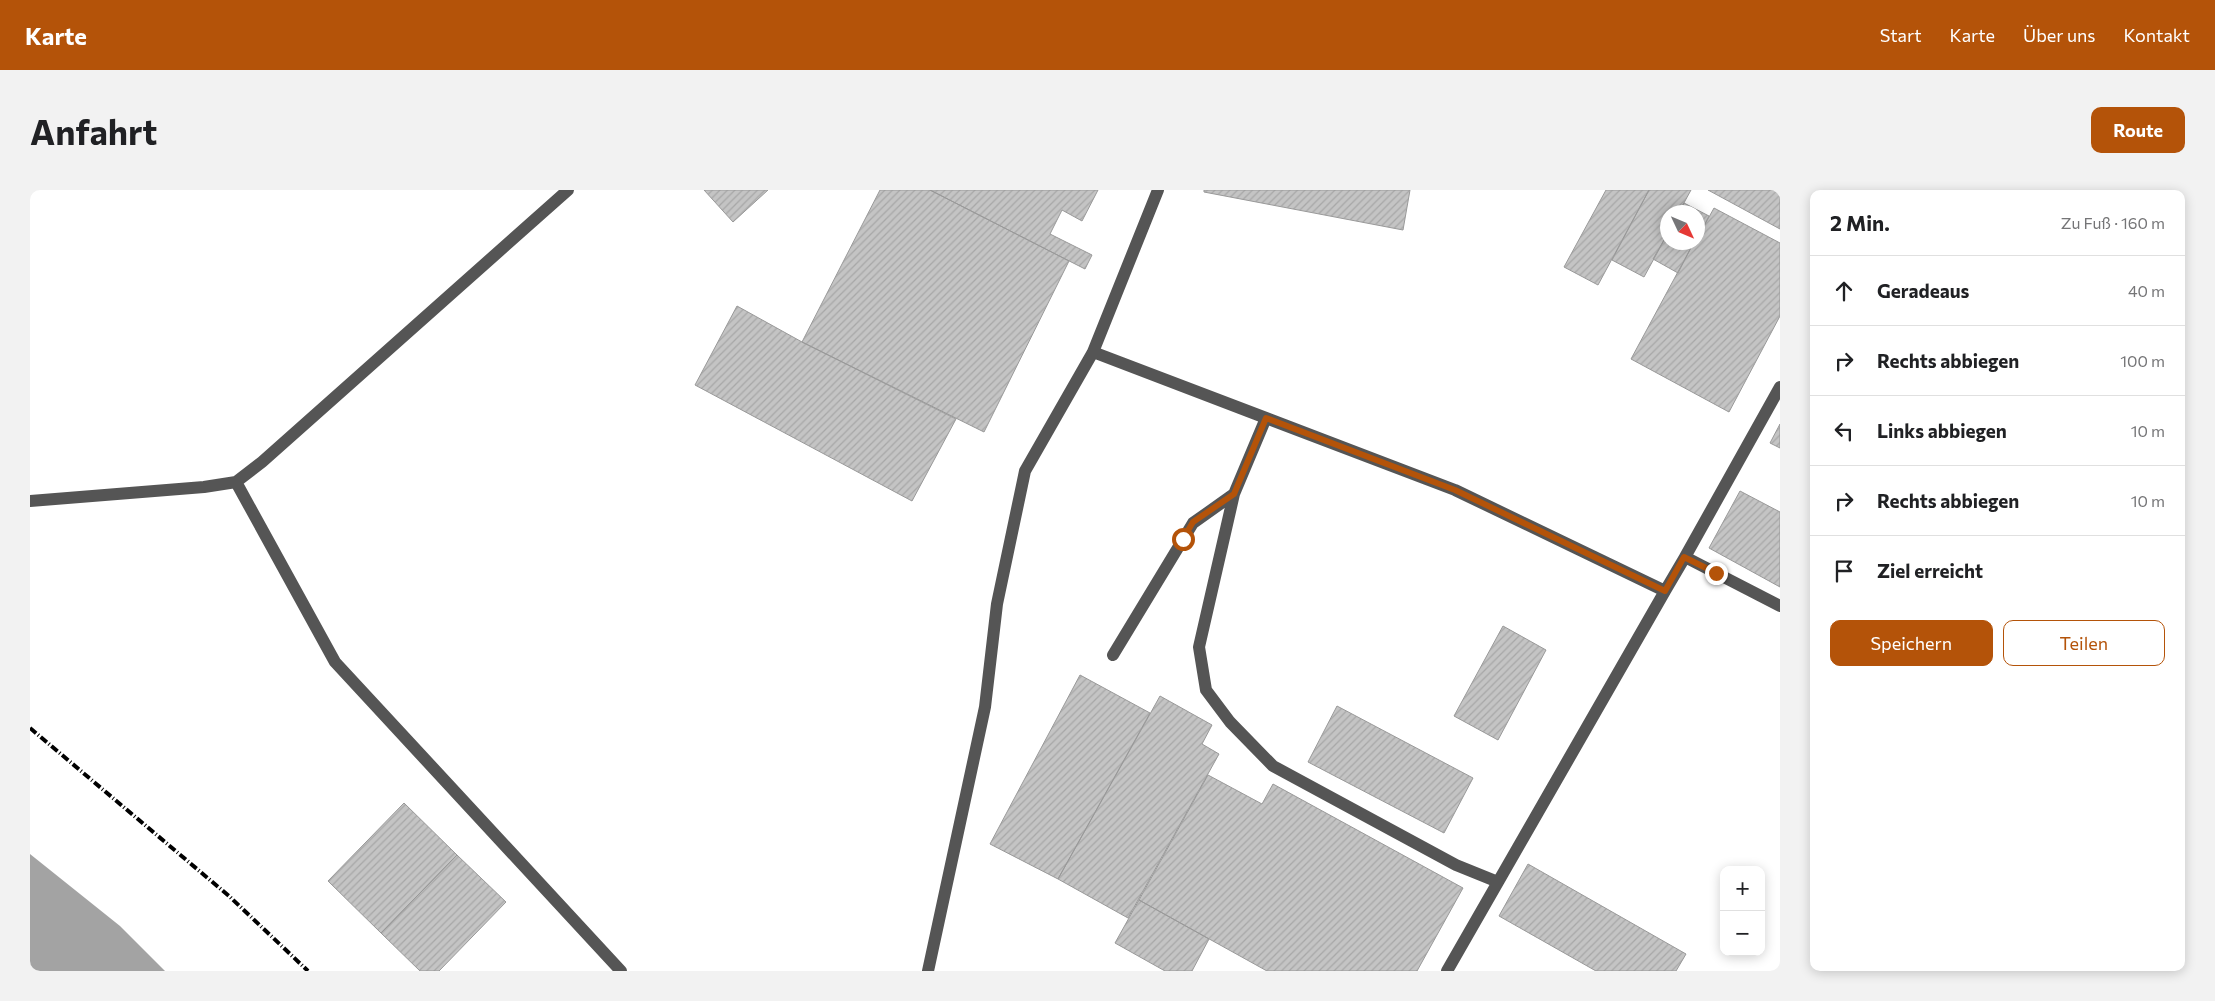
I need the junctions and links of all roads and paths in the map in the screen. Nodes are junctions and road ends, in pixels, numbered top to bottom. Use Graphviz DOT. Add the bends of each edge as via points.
graph roads {
  1 [pos="568,190"];
  2 [pos="1158,190"];
  3 [pos="1093,352"];
  4 [pos="1780,387"];
  5 [pos="1266,418"];
  6 [pos="236,482"];
  7 [pos="1234,494"];
  8 [pos="30,501"];
  9 [pos="1684,557"];
  10 [pos="1665,591"];
  11 [pos="1780,606"];
  12 [pos="1113,655"];
  13 [pos="1498,882"];
  14 [pos="621,971"];
  15 [pos="928,971"];
  16 [pos="1447,971"];
  1 -- 6 [label="lane"];
  2 -- 3 [label="lane"];
  3 -- 5 [label="lane"];
  3 -- 15 [label="lane" via="1024,470 997,604 985,707"];
  4 -- 9 [label="lane"];
  5 -- 7 [label="lane"];
  5 -- 10 [label="lane" via="1455,490"];
  6 -- 8 [label="lane"];
  6 -- 14 [label="lane" via="335,662"];
  7 -- 12 [label="lane" via="1193,522"];
  7 -- 13 [label="lane" via="1199,647 1206,690 1230,722 1273,766 1456,865"];
  9 -- 10 [label="lane"];
  9 -- 11 [label="lane"];
  10 -- 13 [label="lane"];
  13 -- 16 [label="lane"];
}
